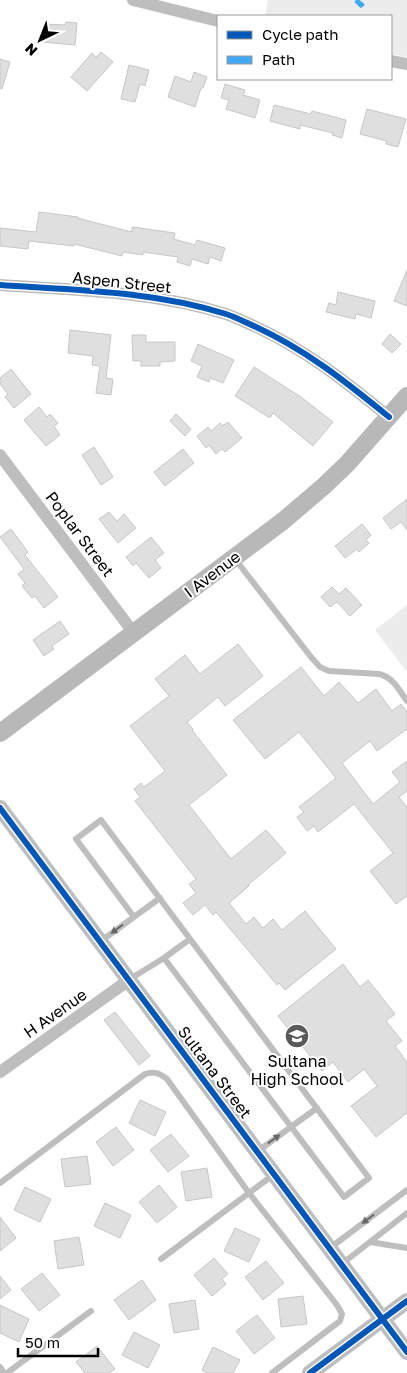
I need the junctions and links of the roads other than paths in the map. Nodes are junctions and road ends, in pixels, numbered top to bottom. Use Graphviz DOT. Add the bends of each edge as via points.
graph roads {
  1 [pos="133,0"];
  2 [pos="217,21"];
  3 [pos="392,61"];
  4 [pos="407,64"];
  5 [pos="0,285"];
  6 [pos="407,396"];
  7 [pos="389,417"];
  8 [pos="0,455"];
  9 [pos="234,558"];
  10 [pos="134,632"];
  11 [pos="407,701"];
  12 [pos="0,733"];
  13 [pos="0,808"];
  14 [pos="160,898"];
  15 [pos="134,917"];
  16 [pos="190,939"];
  17 [pos="100,942"];
  18 [pos="164,958"];
  19 [pos="129,980"];
  20 [pos="0,1072"];
  21 [pos="317,1108"];
  22 [pos="291,1126"];
  23 [pos="257,1152"];
  24 [pos="274,1174"];
  25 [pos="0,1183"];
  26 [pos="407,1190"];
  27 [pos="248,1193"];
  28 [pos="407,1214"];
  29 [pos="370,1242"];
  30 [pos="330,1248"];
  31 [pos="407,1248"];
  32 [pos="160,1259"];
  33 [pos="341,1264"];
  34 [pos="407,1301"];
  35 [pos="91,1311"];
  36 [pos="382,1320"];
  37 [pos="407,1352"];
  38 [pos="0,1368"];
  39 [pos="6,1373"];
  40 [pos="272,1373"];
  41 [pos="310,1373"];
  1 -- 2 [label="street"];
  3 -- 4 [label="street"];
  5 -- 7 [label="street, Aspen Street" via="118,293 180,302 227,314 326,366"];
  6 -- 7 [label="main road, I Avenue"];
  7 -- 9 [label="main road, I Avenue" via="324,486"];
  8 -- 10 [label="street, Poplar Street"];
  9 -- 10 [label="main road, I Avenue"];
  9 -- 11 [label="lane" via="320,667 386,676"];
  10 -- 12 [label="main road, I Avenue"];
  13 -- 17 [label="street, Sultana Street"];
  14 -- 15 [label="lane"];
  14 -- 15 [label="lane" via="101,820 76,839"];
  14 -- 16 [label="lane"];
  15 -- 17 [label="lane, one-way"];
  16 -- 18 [label="lane"];
  16 -- 21 [label="lane"];
  17 -- 19 [label="street, Sultana Street"];
  18 -- 19 [label="lane"];
  18 -- 22 [label="lane"];
  19 -- 20 [label="street, H Avenue"];
  19 -- 23 [label="street, Sultana Street"];
  21 -- 22 [label="lane"];
  21 -- 22 [label="lane" via="370,1178 344,1197"];
  23 -- 22 [label="lane, one-way"];
  23 -- 24 [label="street, Sultana Street"];
  24 -- 27 [label="lane"];
  24 -- 30 [label="street, Sultana Street"];
  25 -- 27 [label="lane" via="145,1074 158,1072 167,1079"];
  26 -- 30 [label="lane, one-way"];
  27 -- 32 [label="lane"];
  27 -- 40 [label="lane" via="342,1314 340,1321"];
  28 -- 29 [label="lane"];
  29 -- 31 [label="lane"];
  29 -- 33 [label="lane"];
  30 -- 33 [label="street, Sultana Street"];
  33 -- 36 [label="street, Sultana Street"];
  34 -- 36 [label="street"];
  35 -- 39 [label="lane"];
  36 -- 37 [label="street, Sultana Street"];
  36 -- 41 [label="street"];
  38 -- 39 [label="lane"];
}
